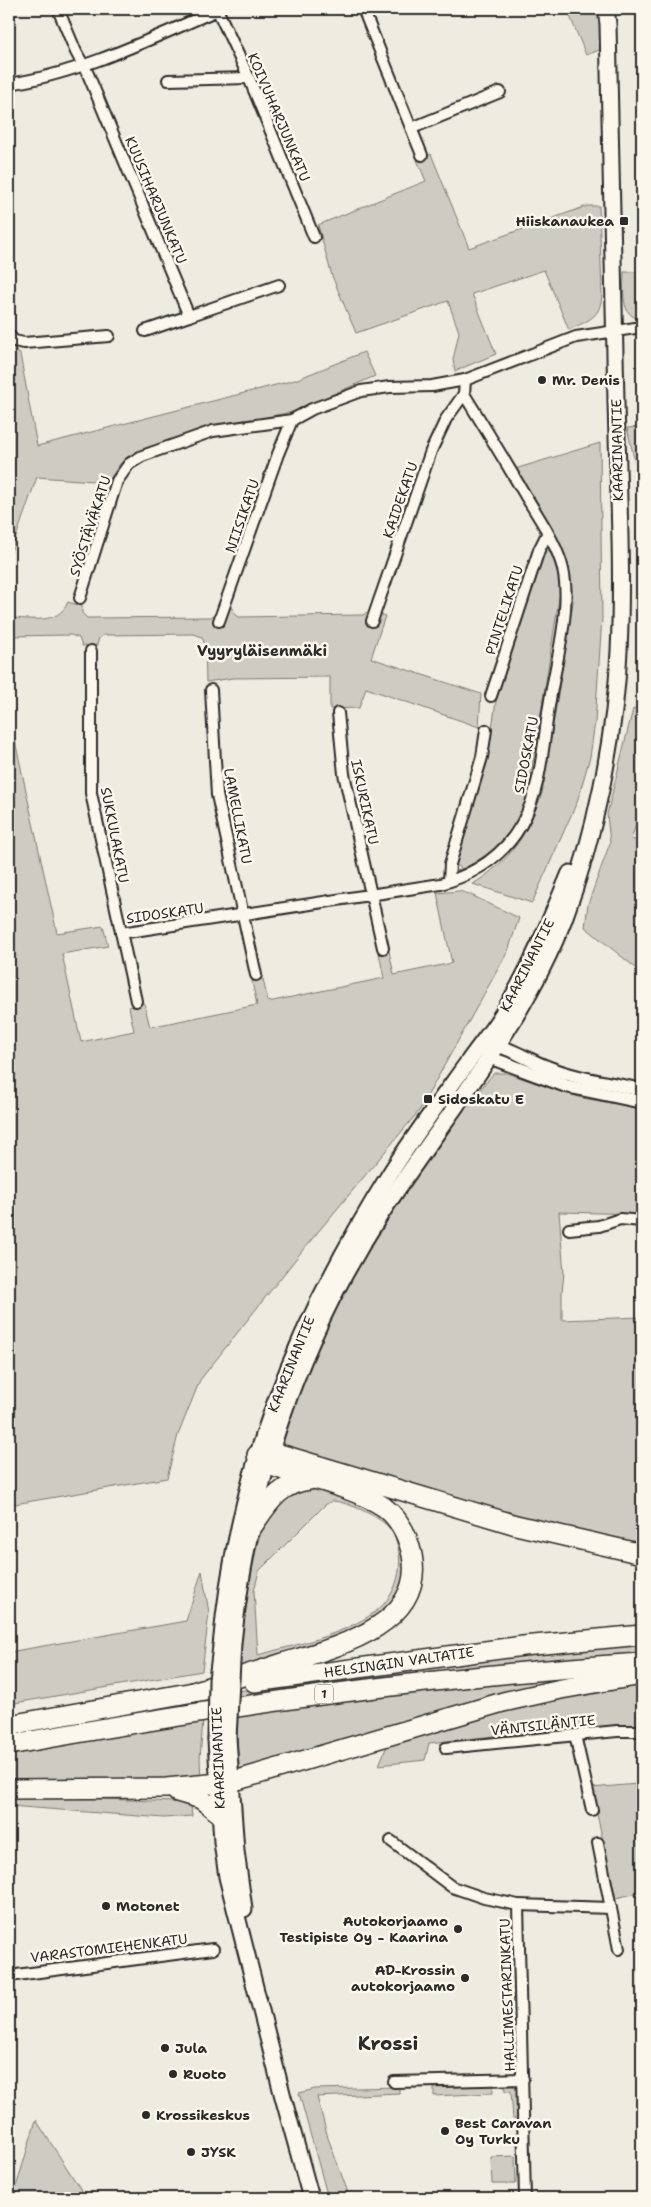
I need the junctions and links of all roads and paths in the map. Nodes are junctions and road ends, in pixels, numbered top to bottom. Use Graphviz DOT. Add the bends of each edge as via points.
graph roads {
  1 [pos="58,9"];
  2 [pos="218,9"];
  3 [pos="363,9"];
  4 [pos="608,14"];
  5 [pos="84,65"];
  6 [pos="249,78"];
  7 [pos="168,80"];
  8 [pos="9,84"];
  9 [pos="500,92"];
  10 [pos="412,128"];
  11 [pos="422,155"];
  12 [pos="314,238"];
  13 [pos="279,285"];
  14 [pos="189,316"];
  15 [pos="642,327"];
  16 [pos="144,331"];
  17 [pos="614,331"];
  18 [pos="9,335"];
  19 [pos="109,336"];
  20 [pos="465,380"];
  21 [pos="464,394"];
  22 [pos="292,420"];
  23 [pos="547,534"];
  24 [pos="80,598"];
  25 [pos="219,621"];
  26 [pos="372,621"];
  27 [pos="91,651"];
  28 [pos="211,690"];
  29 [pos="491,696"];
  30 [pos="338,713"];
  31 [pos="486,730"];
  32 [pos="594,813"];
  33 [pos="449,881"];
  34 [pos="371,896"];
  35 [pos="244,915"];
  36 [pos="121,933"];
  37 [pos="383,948"];
  38 [pos="256,975"];
  39 [pos="136,1001"];
  40 [pos="482,1043"];
  41 [pos="500,1045"];
  42 [pos="491,1058"];
  43 [pos="642,1090"];
  44 [pos="642,1102"];
  45 [pos="642,1222"];
  46 [pos="569,1229"];
  47 [pos="264,1457"];
  48 [pos="310,1480"];
  49 [pos="250,1530"];
  50 [pos="642,1554"];
  51 [pos="642,1634"];
  52 [pos="227,1645"];
  53 [pos="642,1663"];
  54 [pos="642,1675"];
  55 [pos="193,1692"];
  56 [pos="9,1725"];
  57 [pos="642,1731"];
  58 [pos="575,1735"];
  59 [pos="9,1744"];
  60 [pos="446,1748"];
  61 [pos="224,1783"];
  62 [pos="166,1788"];
  63 [pos="9,1789"];
  64 [pos="592,1810"];
  65 [pos="219,1813"];
  66 [pos="391,1841"];
  67 [pos="598,1843"];
  68 [pos="518,1905"];
  69 [pos="611,1908"];
  70 [pos="213,1949"];
  71 [pos="619,1949"];
  72 [pos="9,1976"];
  73 [pos="255,1980"];
  74 [pos="523,2079"];
  75 [pos="394,2082"];
  76 [pos="311,2198"];
  77 [pos="525,2198"];
  1 -- 5 [label="street, KUUSIHARJUNKATU"];
  2 -- 5 [label="street"];
  2 -- 6 [label="street, KOIVUHARJUNKATU"];
  3 -- 10 [label="street"];
  4 -- 17 [label="main road, KAARINANTIE"];
  5 -- 8 [label="street"];
  5 -- 14 [label="street, KUUSIHARJUNKATU"];
  6 -- 7 [label="street"];
  6 -- 12 [label="street, KOIVUHARJUNKATU"];
  9 -- 10 [label="street"];
  10 -- 11 [label="street"];
  13 -- 14 [label="street"];
  14 -- 16 [label="street"];
  15 -- 17 [label="street"];
  17 -- 20 [label="street" via="576,337"];
  17 -- 32 [label="main road, KAARINANTIE" via="621,577 619,649 612,726"];
  18 -- 19 [label="street" via="18,343"];
  20 -- 21 [label="street"];
  20 -- 22 [label="street" via="361,391"];
  21 -- 23 [label="street, SIDOSKATU"];
  21 -- 26 [label="street, KAIDEKATU" via="446,419 431,452"];
  22 -- 24 [label="street, SYÖSTÄVÄKATU" via="213,431 167,446 128,464 114,489"];
  22 -- 25 [label="street, NIISIKATU"];
  23 -- 29 [label="street, PINTELIKATU"];
  23 -- 33 [label="street, SIDOSKATU" via="562,563 565,605 533,796 520,826 501,852 478,870"];
  27 -- 36 [label="street, SUKKULAKATU" via="91,793"];
  28 -- 35 [label="street, LAMELLIKATU" via="217,795"];
  30 -- 34 [label="street, ISKURIKATU" via="344,774"];
  31 -- 33 [label="street" via="482,757 450,864"];
  32 -- 40 [label="main road, KAARINANTIE" via="526,970"];
  32 -- 41 [label="main road, KAARINANTIE" via="582,864 562,924"];
  33 -- 34 [label="street, SIDOSKATU"];
  34 -- 35 [label="street, SIDOSKATU"];
  34 -- 37 [label="street, ISKURIKATU"];
  35 -- 36 [label="street, SIDOSKATU"];
  35 -- 38 [label="street, LAMELLIKATU"];
  36 -- 39 [label="street, SUKKULAKATU"];
  40 -- 41 [label="street"];
  40 -- 42 [label="street"];
  40 -- 47 [label="main road, KAARINANTIE" via="393,1169 325,1286 276,1396"];
  41 -- 42 [label="main road, KAARINANTIE"];
  41 -- 43 [label="street" via="548,1067"];
  42 -- 44 [label="street" via="566,1086"];
  42 -- 47 [label="main road, KAARINANTIE" via="356,1253 308,1348"];
  45 -- 46 [label="street" via="620,1220"];
  47 -- 48 [label="highway"];
  47 -- 49 [label="main road, KAARINANTIE"];
  47 -- 50 [label="highway"];
  47 -- 52 [label="main road, KAARINANTIE" via="239,1523 230,1569"];
  48 -- 49 [label="highway" via="295,1481 278,1493"];
  48 -- 55 [label="highway" via="370,1500 400,1523 413,1560 408,1593 395,1612 378,1627 341,1646"];
  49 -- 52 [label="main road, KAARINANTIE"];
  51 -- 55 [label="highway, HELSINGIN VALTATIE / 1" via="432,1657"];
  52 -- 61 [label="main road, KAARINANTIE, bridge" via="222,1739"];
  53 -- 59 [label="highway, HELSINGIN VALTATIE / 1" via="462,1678 313,1696"];
  54 -- 61 [label="highway" via="503,1702"];
  55 -- 56 [label="highway, HELSINGIN VALTATIE / 1"];
  57 -- 58 [label="street, VÄNTSILÄNTIE"];
  58 -- 60 [label="street, VÄNTSILÄNTIE"];
  58 -- 64 [label="street"];
  61 -- 62 [label="highway"];
  61 -- 65 [label="main road, KAARINANTIE"];
  61 -- 73 [label="main road, KAARINANTIE"];
  62 -- 63 [label="highway"];
  62 -- 65 [label="highway" via="201,1799"];
  65 -- 73 [label="main road, KAARINANTIE" via="227,1877"];
  66 -- 68 [label="street, HALLIMESTARINKATU" via="452,1887"];
  67 -- 69 [label="street"];
  68 -- 69 [label="street"];
  68 -- 74 [label="street, HALLIMESTARINKATU"];
  69 -- 71 [label="street"];
  70 -- 72 [label="street, VARASTOMIEHENKATU"];
  73 -- 76 [label="main road, KAARINANTIE"];
  74 -- 75 [label="street"];
  74 -- 77 [label="street, HALLIMESTARINKATU"];
}
